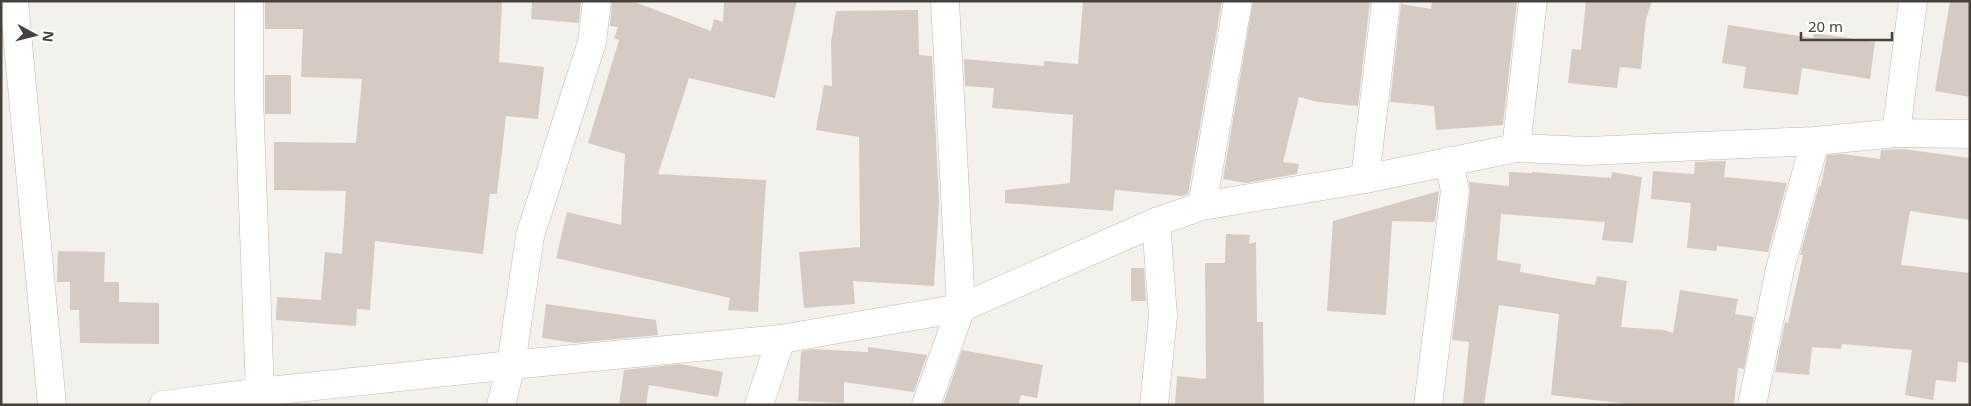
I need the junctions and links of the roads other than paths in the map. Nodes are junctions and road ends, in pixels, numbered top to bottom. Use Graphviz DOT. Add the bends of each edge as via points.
graph roads {
  1 [pos="14,1"];
  2 [pos="249,1"];
  3 [pos="597,1"];
  4 [pos="946,1"];
  5 [pos="1238,1"];
  6 [pos="1386,1"];
  7 [pos="1534,1"];
  8 [pos="1913,1"];
  9 [pos="1896,133"];
  10 [pos="1970,134"];
  11 [pos="1815,141"];
  12 [pos="1516,148"];
  13 [pos="1449,161"];
  14 [pos="1365,179"];
  15 [pos="1202,206"];
  16 [pos="1156,222"];
  17 [pos="961,308"];
  18 [pos="781,339"];
  19 [pos="511,365"];
  20 [pos="260,392"];
  21 [pos="52,405"];
  22 [pos="162,405"];
  23 [pos="501,405"];
  24 [pos="759,405"];
  25 [pos="926,405"];
  26 [pos="1154,405"];
  27 [pos="1428,405"];
  28 [pos="1752,405"];
  1 -- 21 [label="street"];
  2 -- 20 [label="street" via="249,106"];
  3 -- 19 [label="street" via="592,42 530,236"];
  4 -- 17 [label="street"];
  5 -- 15 [label="street"];
  6 -- 14 [label="street"];
  7 -- 12 [label="street"];
  8 -- 9 [label="street"];
  9 -- 10 [label="street"];
  9 -- 11 [label="street"];
  11 -- 12 [label="street" via="1587,151"];
  11 -- 28 [label="street" via="1780,269"];
  12 -- 13 [label="street"];
  13 -- 14 [label="street"];
  13 -- 27 [label="street" via="1455,191"];
  14 -- 15 [label="street"];
  15 -- 16 [label="street"];
  16 -- 17 [label="street"];
  16 -- 26 [label="street" via="1163,316"];
  17 -- 18 [label="street"];
  17 -- 25 [label="street"];
  18 -- 19 [label="street"];
  18 -- 24 [label="street"];
  19 -- 20 [label="street"];
  19 -- 23 [label="street"];
  20 -- 22 [label="street"];
}
